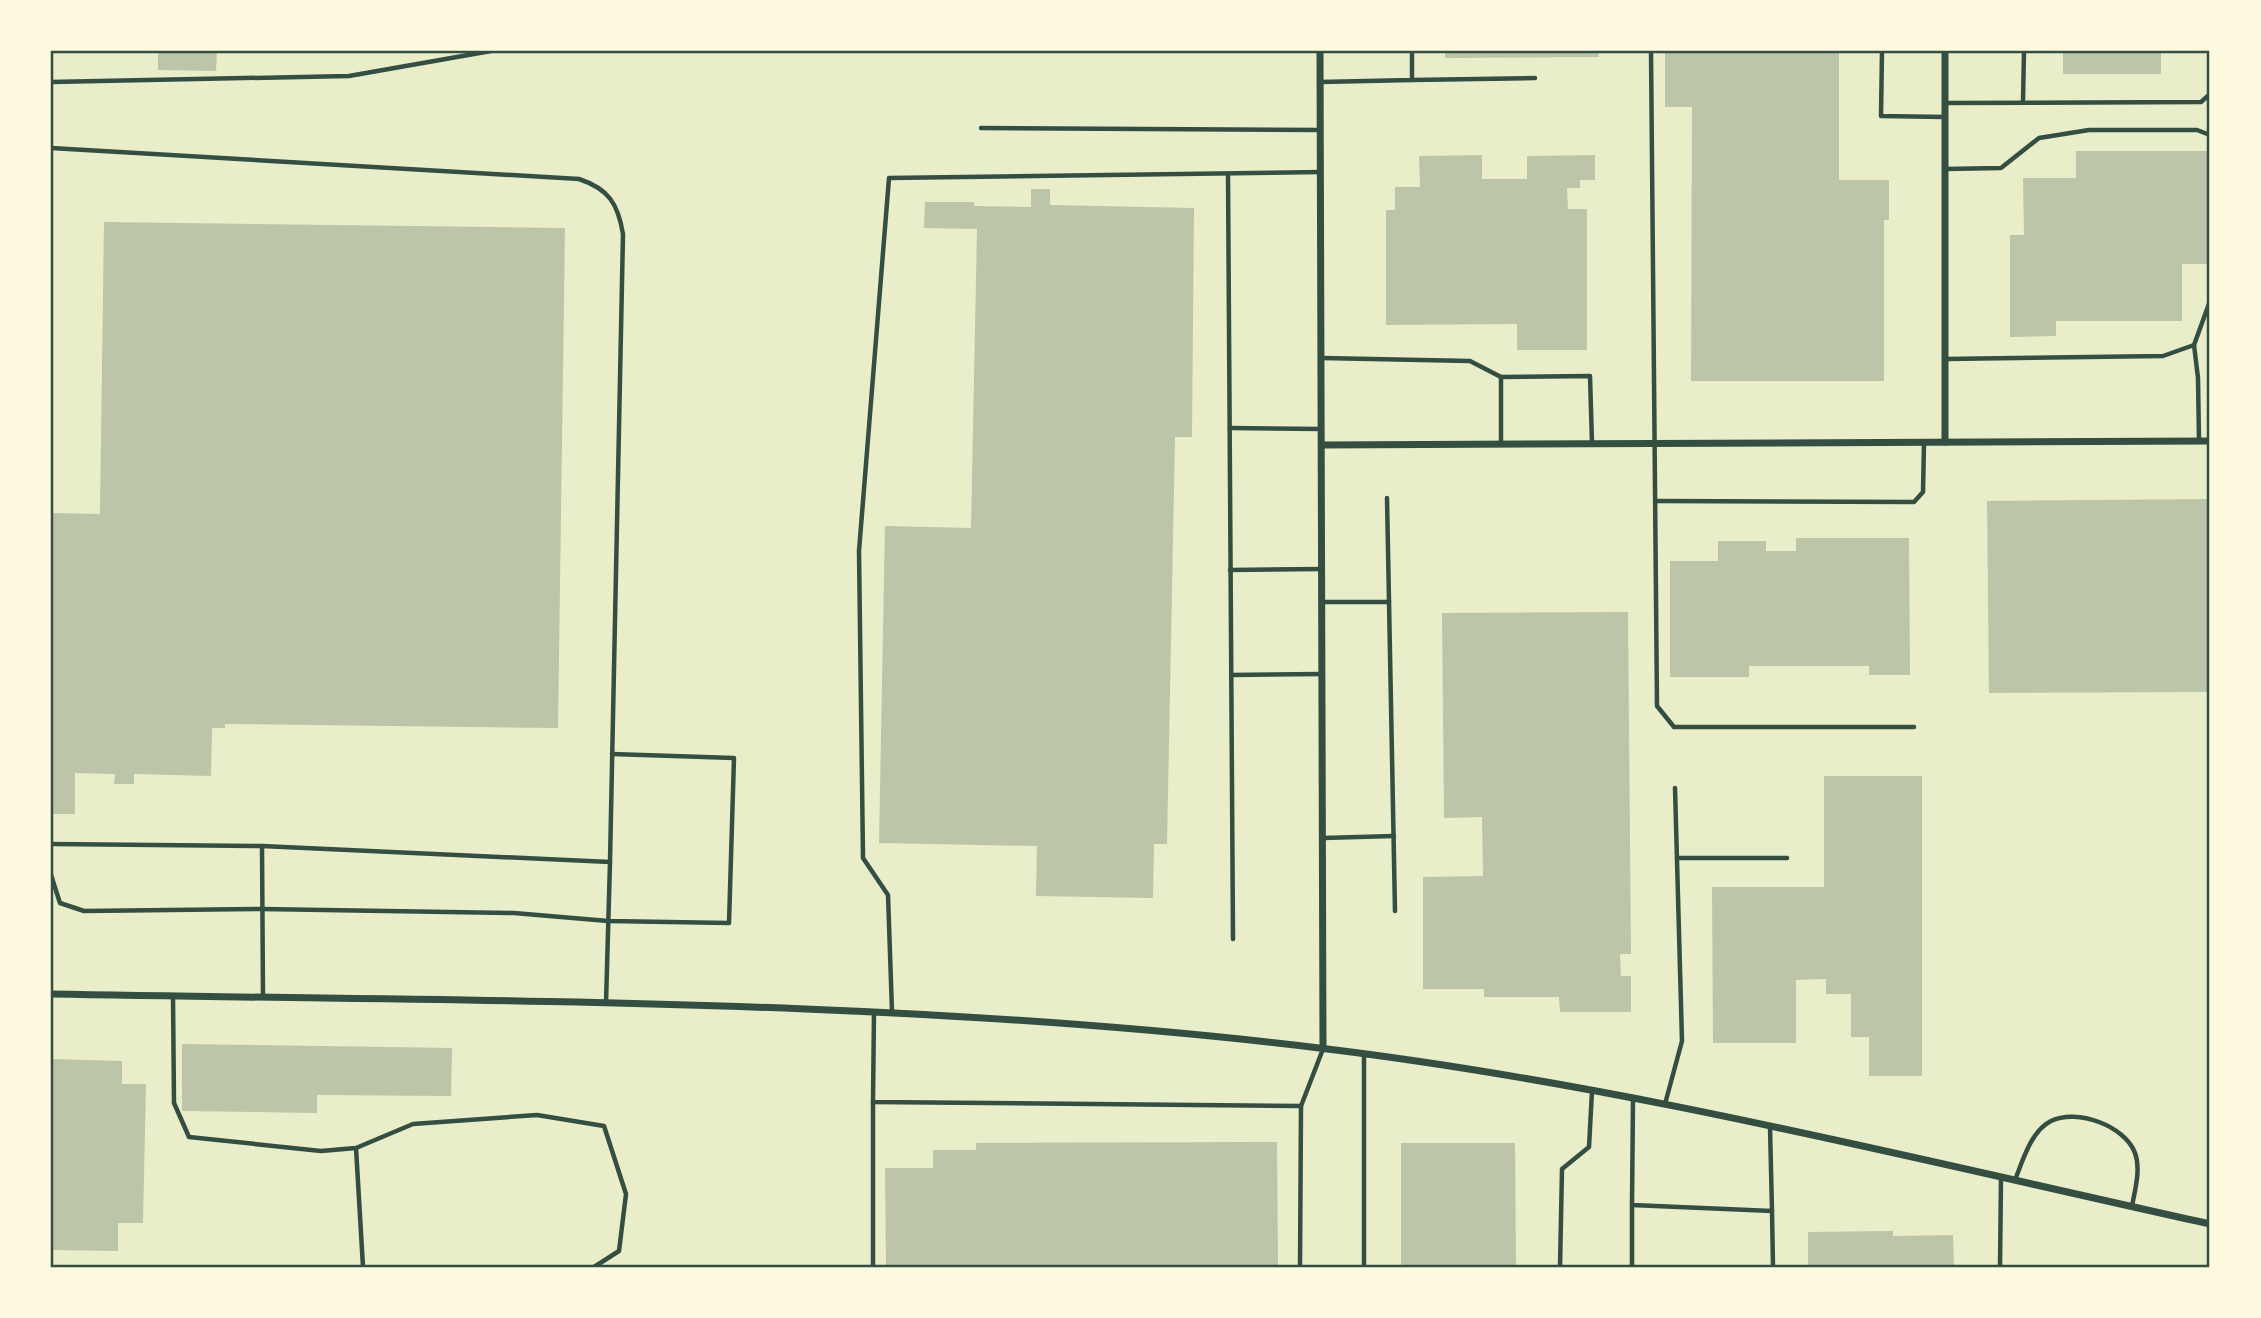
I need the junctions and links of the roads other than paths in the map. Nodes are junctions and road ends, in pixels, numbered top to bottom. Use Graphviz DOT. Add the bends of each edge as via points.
graph roads {
  1 [pos="491,51"];
  2 [pos="1320,51"];
  3 [pos="1412,51"];
  4 [pos="1651,51"];
  5 [pos="1882,51"];
  6 [pos="1945,51"];
  7 [pos="2024,51"];
  8 [pos="1535,78"];
  9 [pos="1412,80"];
  10 [pos="51,82"];
  11 [pos="1320,82"];
  12 [pos="2210,94"];
  13 [pos="1945,103"];
  14 [pos="2023,103"];
  15 [pos="1945,117"];
  16 [pos="981,128"];
  17 [pos="1321,130"];
  18 [pos="2210,135"];
  19 [pos="51,148"];
  20 [pos="1945,169"];
  21 [pos="1321,172"];
  22 [pos="1228,174"];
  23 [pos="2210,301"];
  24 [pos="2194,345"];
  25 [pos="1322,358"];
  26 [pos="1946,359"];
  27 [pos="1501,377"];
  28 [pos="1230,428"];
  29 [pos="1322,429"];
  30 [pos="2199,441"];
  31 [pos="2210,441"];
  32 [pos="1924,442"];
  33 [pos="1945,442"];
  34 [pos="1501,444"];
  35 [pos="1592,444"];
  36 [pos="1656,444"];
  37 [pos="1322,445"];
  38 [pos="1387,498"];
  39 [pos="1656,501"];
  40 [pos="1322,569"];
  41 [pos="1230,570"];
  42 [pos="1322,602"];
  43 [pos="1389,602"];
  44 [pos="1322,674"];
  45 [pos="1231,675"];
  46 [pos="1914,727"];
  47 [pos="612,754"];
  48 [pos="1675,788"];
  49 [pos="1394,836"];
  50 [pos="1323,838"];
  51 [pos="51,844"];
  52 [pos="262,846"];
  53 [pos="1677,858"];
  54 [pos="1787,858"];
  55 [pos="610,862"];
  56 [pos="51,875"];
  57 [pos="262,909"];
  58 [pos="1395,911"];
  59 [pos="608,920"];
  60 [pos="1233,939"];
  61 [pos="51,994"];
  62 [pos="173,996"];
  63 [pos="263,998"];
  64 [pos="606,1004"];
  65 [pos="874,1010"];
  66 [pos="892,1011"];
  67 [pos="1323,1048"];
  68 [pos="1364,1054"];
  69 [pos="1592,1091"];
  70 [pos="1633,1098"];
  71 [pos="873,1102"];
  72 [pos="1665,1105"];
  73 [pos="1301,1106"];
  74 [pos="1770,1127"];
  75 [pos="356,1148"];
  76 [pos="2001,1178"];
  77 [pos="2015,1181"];
  78 [pos="1632,1205"];
  79 [pos="2132,1206"];
  80 [pos="1772,1211"];
  81 [pos="2210,1224"];
  82 [pos="363,1267"];
  83 [pos="594,1267"];
  84 [pos="873,1267"];
  85 [pos="1300,1267"];
  86 [pos="1364,1267"];
  87 [pos="1560,1267"];
  88 [pos="1633,1267"];
  89 [pos="1773,1267"];
  90 [pos="2000,1267"];
  1 -- 10 [label="lane" via="349,76"];
  2 -- 11 [label="street"];
  3 -- 9 [label="lane"];
  4 -- 36 [label="lane"];
  5 -- 15 [label="lane" via="1881,116"];
  6 -- 13 [label="street"];
  7 -- 14 [label="lane"];
  8 -- 9 [label="lane"];
  9 -- 11 [label="lane"];
  11 -- 17 [label="street"];
  12 -- 14 [label="lane" via="2201,102"];
  13 -- 14 [label="lane"];
  13 -- 15 [label="street"];
  15 -- 20 [label="street"];
  16 -- 17 [label="lane"];
  17 -- 21 [label="street"];
  18 -- 20 [label="lane" via="2197,130 2089,130 2039,138 2001,168"];
  19 -- 47 [label="lane" via="579,179 612,198 623,234"];
  20 -- 26 [label="street"];
  21 -- 22 [label="lane"];
  21 -- 25 [label="street"];
  22 -- 28 [label="lane"];
  22 -- 66 [label="lane" via="889,178 859,551 863,858 888,895"];
  23 -- 24 [label="lane"];
  24 -- 26 [label="lane" via="2163,356"];
  24 -- 30 [label="lane"];
  25 -- 27 [label="lane" via="1470,361"];
  25 -- 29 [label="street"];
  26 -- 33 [label="street"];
  27 -- 34 [label="lane"];
  27 -- 35 [label="lane" via="1591,376"];
  28 -- 29 [label="lane"];
  28 -- 41 [label="lane"];
  29 -- 37 [label="street"];
  30 -- 31 [label="street"];
  30 -- 33 [label="street"];
  32 -- 33 [label="street"];
  32 -- 36 [label="street"];
  32 -- 39 [label="lane" via="1923,492 1914,502"];
  34 -- 35 [label="street"];
  34 -- 37 [label="street"];
  35 -- 36 [label="street"];
  36 -- 39 [label="lane"];
  37 -- 40 [label="street"];
  38 -- 43 [label="lane"];
  39 -- 46 [label="lane" via="1657,706 1674,727"];
  40 -- 41 [label="lane"];
  40 -- 42 [label="street"];
  41 -- 45 [label="lane"];
  42 -- 43 [label="lane"];
  42 -- 44 [label="street"];
  43 -- 49 [label="lane"];
  44 -- 45 [label="lane"];
  44 -- 50 [label="street"];
  45 -- 60 [label="lane"];
  47 -- 55 [label="lane"];
  47 -- 59 [label="lane" via="734,758 729,923"];
  48 -- 53 [label="lane"];
  49 -- 50 [label="lane"];
  49 -- 58 [label="lane"];
  50 -- 67 [label="street"];
  51 -- 52 [label="lane"];
  52 -- 55 [label="lane"];
  52 -- 57 [label="lane"];
  53 -- 54 [label="lane"];
  53 -- 72 [label="lane" via="1682,1041"];
  55 -- 59 [label="lane"];
  56 -- 57 [label="lane" via="60,903 84,911"];
  57 -- 59 [label="lane" via="514,913"];
  57 -- 63 [label="lane"];
  59 -- 64 [label="lane"];
  61 -- 62 [label="street"];
  62 -- 63 [label="street"];
  62 -- 75 [label="lane" via="174,1103 190,1137 321,1151"];
  63 -- 64 [label="street"];
  64 -- 65 [label="street"];
  65 -- 66 [label="street"];
  65 -- 71 [label="lane"];
  66 -- 67 [label="street" via="1094,1024"];
  67 -- 68 [label="street"];
  67 -- 73 [label="lane"];
  68 -- 69 [label="street"];
  68 -- 86 [label="lane"];
  69 -- 70 [label="street"];
  69 -- 87 [label="lane" via="1589,1147 1562,1169"];
  70 -- 72 [label="street"];
  70 -- 78 [label="lane"];
  71 -- 73 [label="lane"];
  71 -- 84 [label="lane"];
  72 -- 74 [label="street"];
  73 -- 85 [label="lane"];
  74 -- 76 [label="street"];
  74 -- 80 [label="lane"];
  75 -- 82 [label="lane"];
  75 -- 83 [label="lane" via="412,1124 537,1115 604,1126 626,1194 619,1251"];
  76 -- 77 [label="street"];
  76 -- 90 [label="lane"];
  77 -- 79 [label="street"];
  77 -- 79 [label="lane" via="2032,1140 2050,1121 2072,1117 2105,1124 2136,1153"];
  78 -- 80 [label="lane"];
  78 -- 88 [label="lane"];
  79 -- 81 [label="street"];
  80 -- 89 [label="lane"];
}
